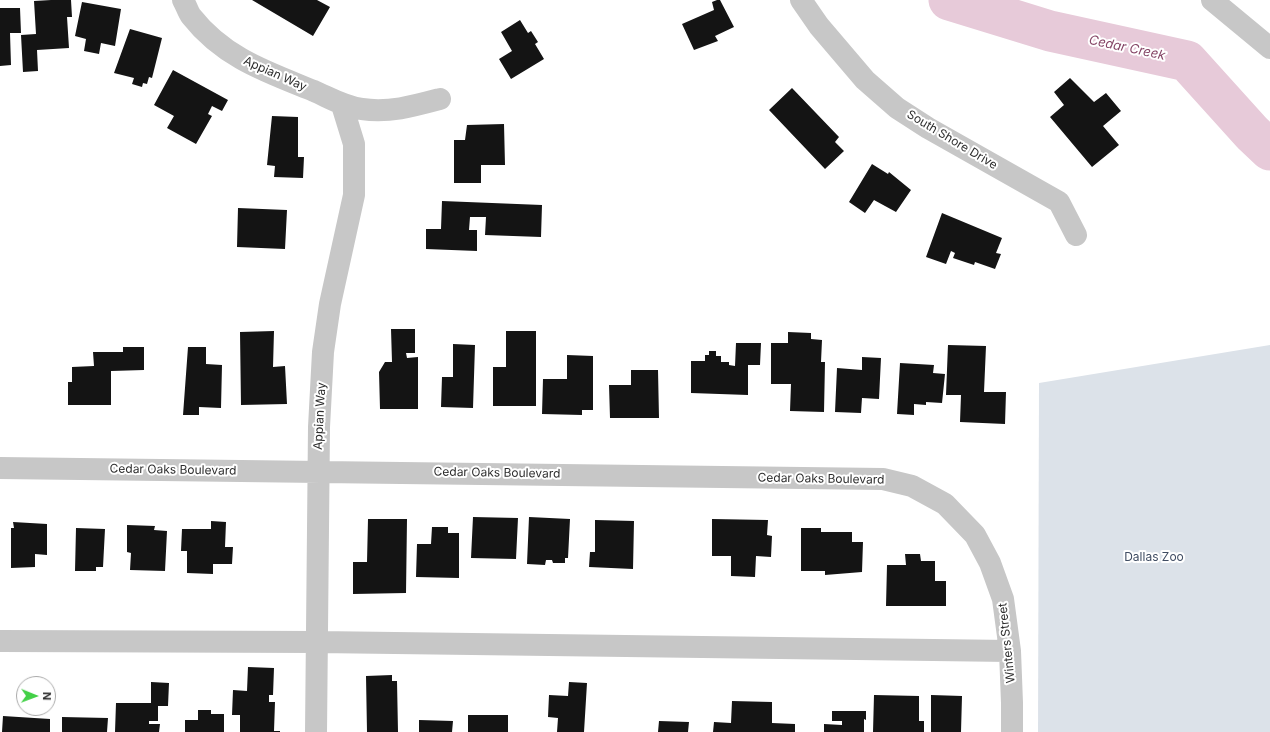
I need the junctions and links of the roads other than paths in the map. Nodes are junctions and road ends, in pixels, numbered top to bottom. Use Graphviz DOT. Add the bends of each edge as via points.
graph roads {
  1 [pos="183,0"];
  2 [pos="801,0"];
  3 [pos="1212,0"];
  4 [pos="1270,48"];
  5 [pos="440,99"];
  6 [pos="342,104"];
  7 [pos="1076,235"];
  8 [pos="0,468"];
  9 [pos="318,471"];
  10 [pos="975,535"];
  11 [pos="0,641"];
  12 [pos="318,642"];
  13 [pos="1010,651"];
  14 [pos="316,732"];
  15 [pos="1012,732"];
  1 -- 6 [label="street, Appian Way" via="190,15 212,38 236,57"];
  2 -- 7 [label="street, South Shore Drive" via="819,26 865,80 897,108 1059,202"];
  3 -- 4 [label="street"];
  5 -- 6 [label="street, Appian Way" via="407,108 381,111"];
  6 -- 9 [label="street, Appian Way" via="354,144 354,195 330,304 324,345"];
  8 -- 9 [label="street, Cedar Oaks Boulevard"];
  9 -- 10 [label="street, Cedar Oaks Boulevard" via="883,479 912,486 944,504"];
  9 -- 12 [label="street, Appian Way"];
  10 -- 13 [label="street, Winters Street" via="990,563 1003,599"];
  11 -- 12 [label="street"];
  12 -- 13 [label="street"];
  12 -- 14 [label="street, Appian Way"];
  13 -- 15 [label="street, Winters Street"];
}
